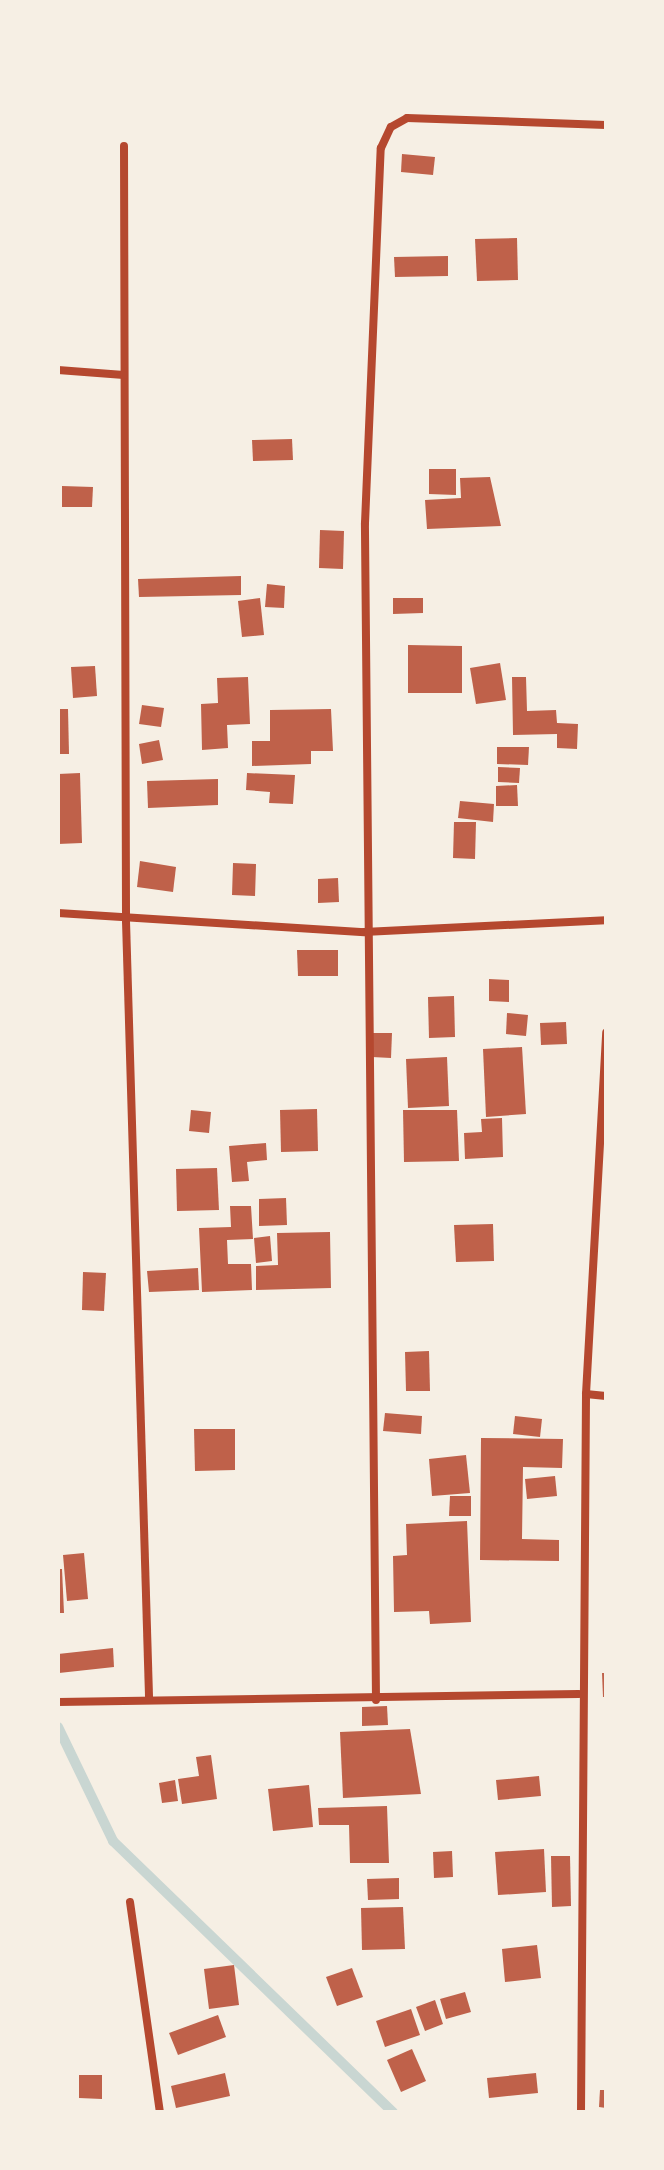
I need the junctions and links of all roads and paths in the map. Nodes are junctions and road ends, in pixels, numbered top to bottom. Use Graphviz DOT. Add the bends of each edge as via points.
graph roads {
  1 [pos="606,125"];
  2 [pos="124,146"];
  3 [pos="58,370"];
  4 [pos="124,375"];
  5 [pos="58,913"];
  6 [pos="606,920"];
  7 [pos="126,921"];
  8 [pos="364,932"];
  9 [pos="606,1033"];
  10 [pos="586,1394"];
  11 [pos="606,1396"];
  12 [pos="579,1694"];
  13 [pos="149,1697"];
  14 [pos="376,1700"];
  15 [pos="58,1702"];
  16 [pos="130,1902"];
  17 [pos="160,2112"];
  18 [pos="581,2112"];
  1 -- 8 [label="street" via="407,118 391,127 381,148 365,523"];
  2 -- 4 [label="street"];
  3 -- 4 [label="street"];
  4 -- 7 [label="street"];
  5 -- 7 [label="street"];
  6 -- 8 [label="street"];
  7 -- 8 [label="street"];
  7 -- 13 [label="street"];
  8 -- 14 [label="street"];
  9 -- 10 [label="street"];
  10 -- 11 [label="street"];
  10 -- 12 [label="street"];
  12 -- 14 [label="street"];
  12 -- 18 [label="street"];
  13 -- 14 [label="street"];
  13 -- 15 [label="street"];
  16 -- 17 [label="street"];
}
